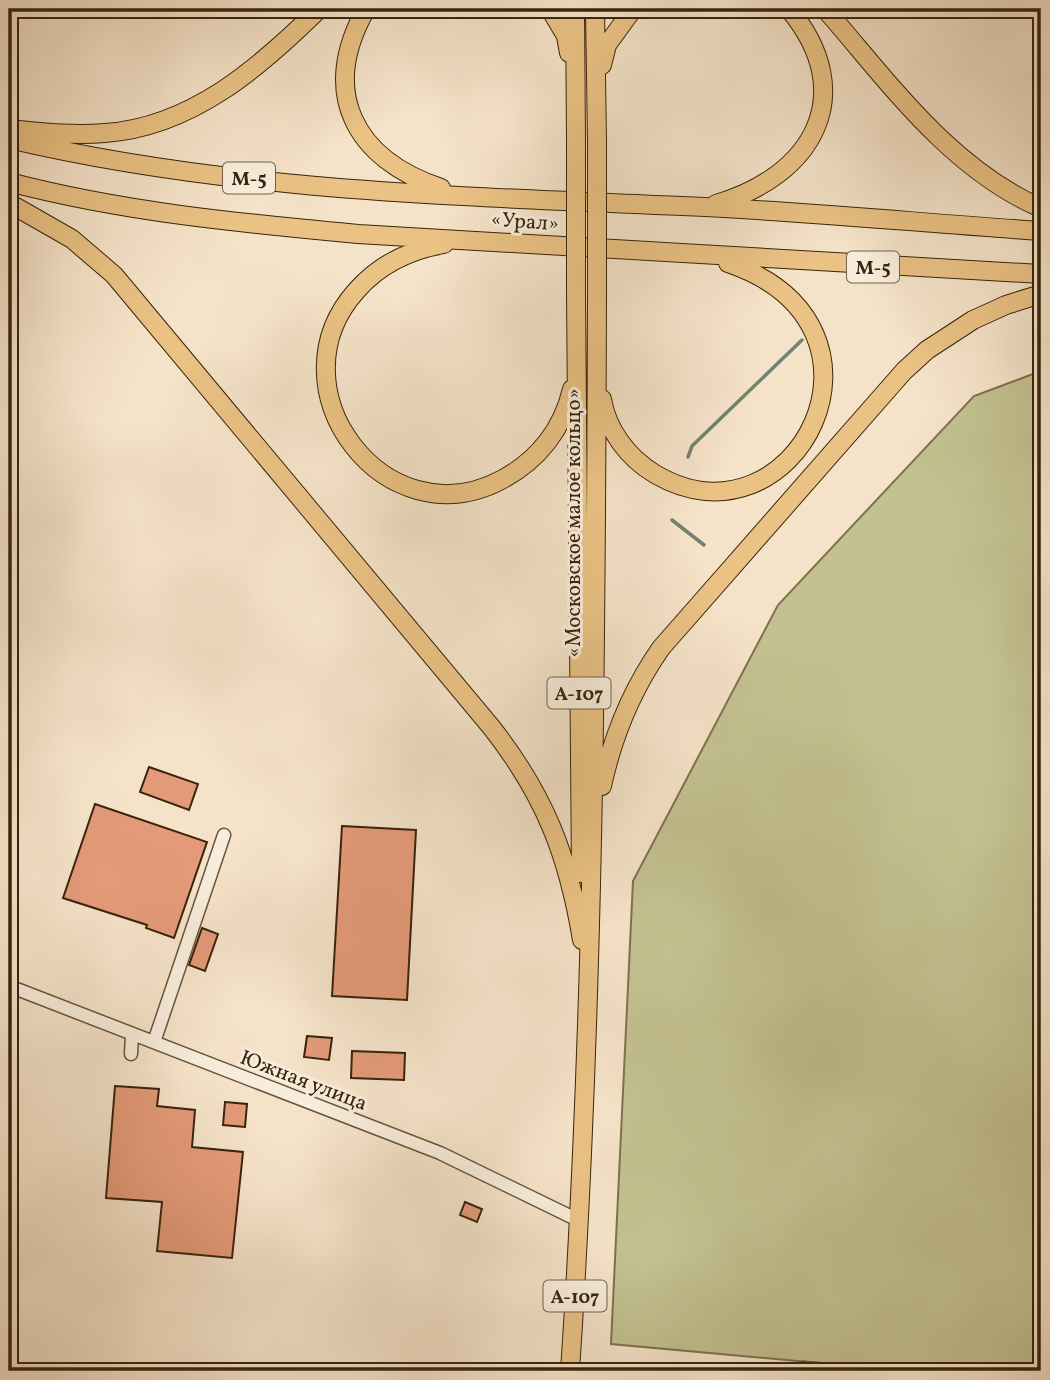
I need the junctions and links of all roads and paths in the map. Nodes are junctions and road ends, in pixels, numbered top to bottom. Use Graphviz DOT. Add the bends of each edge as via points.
graph roads {
  1 [pos="319,9"];
  2 [pos="366,9"];
  3 [pos="550,9"];
  4 [pos="575,9"];
  5 [pos="595,9"];
  6 [pos="633,9"];
  7 [pos="789,9"];
  8 [pos="825,9"];
  9 [pos="577,89"];
  10 [pos="596,92"];
  11 [pos="9,129"];
  12 [pos="9,139"];
  13 [pos="9,182"];
  14 [pos="492,197"];
  15 [pos="9,204"];
  16 [pos="706,207"];
  17 [pos="1041,208"];
  18 [pos="1041,232"];
  19 [pos="471,240"];
  20 [pos="705,256"];
  21 [pos="1041,274"];
  22 [pos="1041,294"];
  23 [pos="577,349"];
  24 [pos="597,352"];
  25 [pos="594,831"];
  26 [pos="224,835"];
  27 [pos="583,946"];
  28 [pos="9,986"];
  29 [pos="132,1034"];
  30 [pos="585,1038"];
  31 [pos="154,1042"];
  32 [pos="131,1054"];
  33 [pos="580,1221"];
  34 [pos="803,1368"];
  35 [pos="570,1371"];
  36 [pos="840,1371"];
  1 -- 11 [label="highway" via="248,74 164,120 107,133"];
  2 -- 14 [label="highway" via="353,31 345,70 345,90 359,131 376,154 414,179"];
  3 -- 9 [label="highway" via="566,36"];
  4 -- 9 [label="highway, «Московское малое кольцо» / А-107"];
  5 -- 10 [label="highway, «Московское малое кольцо» / А-107"];
  6 -- 10 [label="highway" via="607,45"];
  7 -- 16 [label="highway" via="815,48 822,74 823,99 809,141 771,181 741,197"];
  8 -- 17 [label="highway" via="950,146 999,185"];
  9 -- 23 [label="highway, «Московское малое кольцо» / А-107, bridge"];
  10 -- 24 [label="highway, «Московское малое кольцо» / А-107, bridge"];
  12 -- 14 [label="highway, «Урал» / М-5" via="193,173"];
  13 -- 19 [label="highway, «Урал» / М-5" via="108,204 208,219"];
  14 -- 16 [label="highway, «Урал» / М-5"];
  15 -- 27 [label="highway" via="72,239 114,275 515,757 545,807 556,836"];
  16 -- 18 [label="highway, «Урал» / М-5"];
  19 -- 20 [label="highway, «Урал» / М-5"];
  19 -- 23 [label="highway" via="405,254 384,266 366,280 337,318 327,344 330,400 345,436 367,462 407,486 435,494 489,487 532,460 555,431 570,399"];
  20 -- 21 [label="highway, «Урал» / М-5"];
  20 -- 24 [label="highway" via="756,273 777,286 807,316 823,365 819,407 813,428 787,463 756,482 720,491 682,487 650,471 611,427 604,410"];
  22 -- 25 [label="highway" via="953,331 904,371 681,621 644,672 622,715 609,752"];
  23 -- 27 [label="highway, «Московское малое кольцо» / А-107"];
  24 -- 25 [label="highway, «Московское малое кольцо» / А-107"];
  25 -- 30 [label="highway, «Московское малое кольцо» / А-107"];
  26 -- 31 [label="street"];
  27 -- 30 [label="highway, «Московское малое кольцо» / А-107"];
  28 -- 29 [label="street, Южная улица"];
  29 -- 31 [label="street, Южная улица"];
  29 -- 32 [label="street"];
  30 -- 33 [label="highway, «Московское малое кольцо» / А-107"];
  31 -- 33 [label="street, Южная улица" via="440,1153"];
  33 -- 35 [label="highway, «Московское малое кольцо» / А-107"];
  34 -- 36 [label="street"];
}
